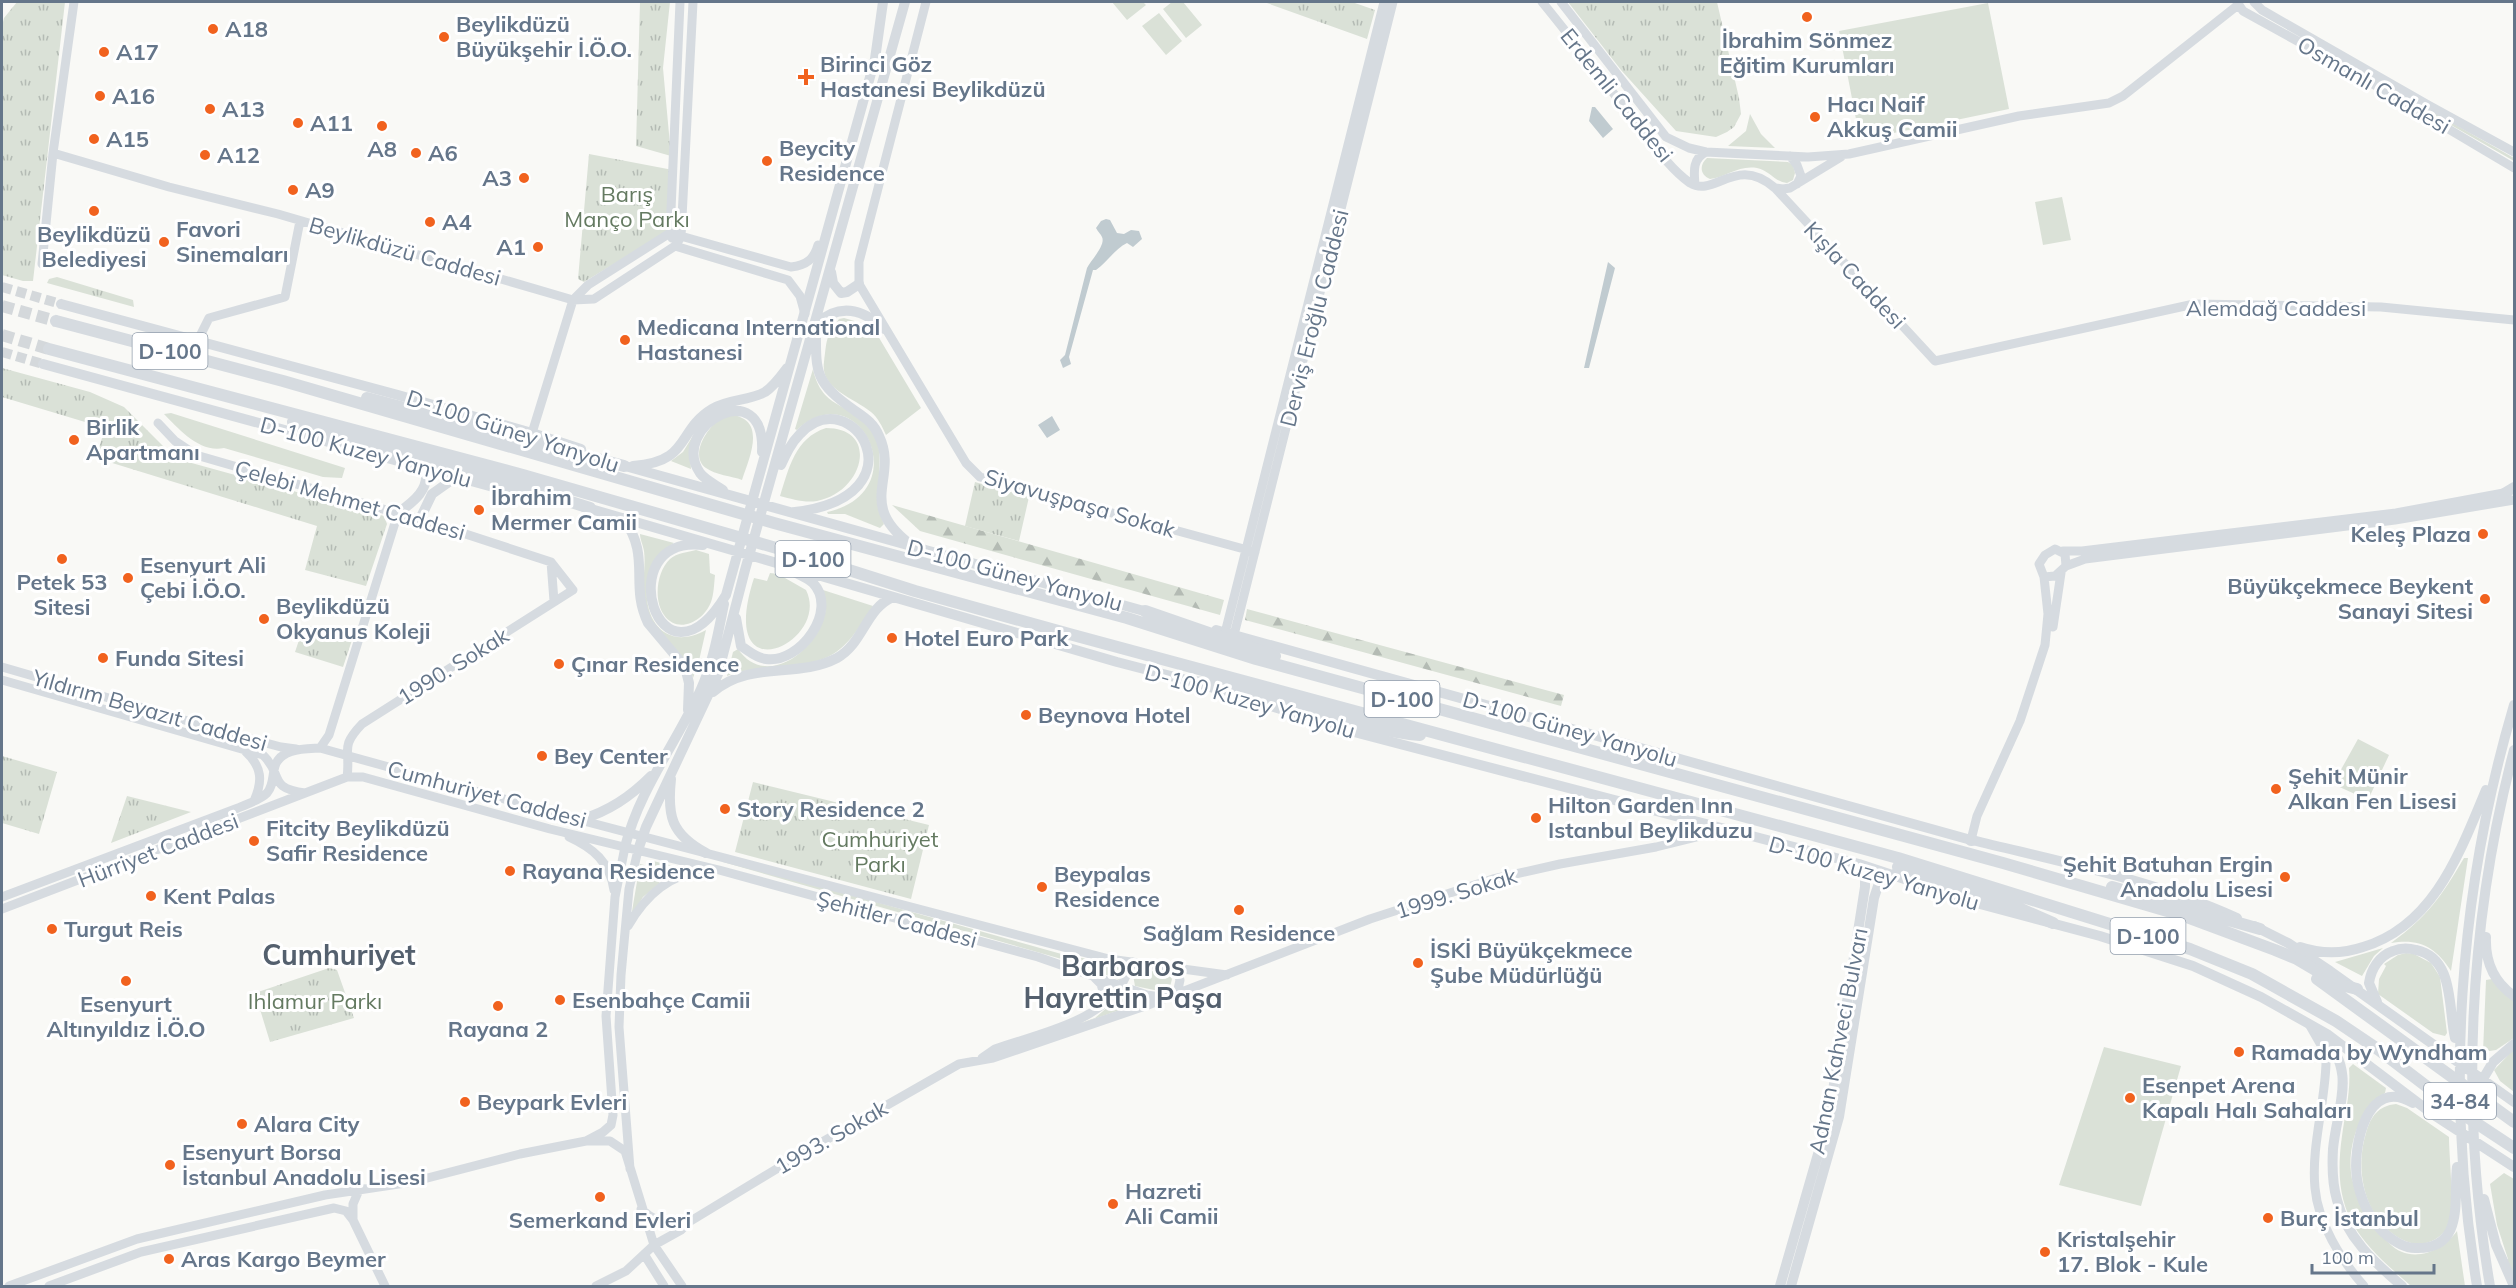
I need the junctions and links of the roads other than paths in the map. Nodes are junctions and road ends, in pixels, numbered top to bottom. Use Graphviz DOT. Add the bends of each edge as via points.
graph roads {
  1 [pos="74,2"];
  2 [pos="693,2"];
  3 [pos="883,2"];
  4 [pos="905,2"];
  5 [pos="926,2"];
  6 [pos="1393,2"];
  7 [pos="1542,2"];
  8 [pos="1561,2"];
  9 [pos="2254,2"];
  10 [pos="2238,3"];
  11 [pos="680,6"];
  12 [pos="1386,8"];
  13 [pos="2246,12"];
  14 [pos="692,13"];
  15 [pos="1706,152"];
  16 [pos="2514,152"];
  17 [pos="53,153"];
  18 [pos="1849,154"];
  19 [pos="1790,156"];
  20 [pos="672,162"];
  21 [pos="685,164"];
  22 [pos="2514,168"];
  23 [pos="1797,184"];
  24 [pos="1695,185"];
  25 [pos="1775,188"];
  26 [pos="840,192"];
  27 [pos="300,220"];
  28 [pos="670,233"];
  29 [pos="681,237"];
  30 [pos="675,246"];
  31 [pos="42,264"];
  32 [pos="830,268"];
  33 [pos="859,284"];
  34 [pos="573,300"];
  35 [pos="61,304"];
  36 [pos="805,315"];
  37 [pos="2514,320"];
  38 [pos="56,321"];
  39 [pos="816,324"];
  40 [pos="885,329"];
  41 [pos="198,340"];
  42 [pos="49,349"];
  43 [pos="1935,361"];
  44 [pos="791,363"];
  45 [pos="43,364"];
  46 [pos="283,381"];
  47 [pos="187,387"];
  48 [pos="158,423"];
  49 [pos="532,433"];
  50 [pos="762,464"];
  51 [pos="624,466"];
  52 [pos="424,468"];
  53 [pos="456,477"];
  54 [pos="771,481"];
  55 [pos="2514,487"];
  56 [pos="2509,492"];
  57 [pos="735,497"];
  58 [pos="2514,501"];
  59 [pos="590,508"];
  60 [pos="2440,510"];
  61 [pos="398,513"];
  62 [pos="788,513"];
  63 [pos="2397,516"];
  64 [pos="622,518"];
  65 [pos="420,519"];
  66 [pos="722,546"];
  67 [pos="915,548"];
  68 [pos="1250,551"];
  69 [pos="2063,551"];
  70 [pos="551,562"];
  71 [pos="782,565"];
  72 [pos="2063,569"];
  73 [pos="2044,577"];
  74 [pos="726,595"];
  75 [pos="893,597"];
  76 [pos="554,602"];
  77 [pos="736,612"];
  78 [pos="1145,612"];
  79 [pos="1229,634"];
  80 [pos="2,667"];
  81 [pos="2,680"];
  82 [pos="1334,681"];
  83 [pos="1194,682"];
  84 [pos="711,694"];
  85 [pos="2514,705"];
  86 [pos="688,713"];
  87 [pos="1439,734"];
  88 [pos="320,748"];
  89 [pos="298,749"];
  90 [pos="244,750"];
  91 [pos="2514,750"];
  92 [pos="346,754"];
  93 [pos="2498,760"];
  94 [pos="658,770"];
  95 [pos="672,771"];
  96 [pos="274,772"];
  97 [pos="2511,772"];
  98 [pos="347,777"];
  99 [pos="305,793"];
  100 [pos="254,801"];
  101 [pos="580,820"];
  102 [pos="550,829"];
  103 [pos="628,832"];
  104 [pos="642,836"];
  105 [pos="1745,836"];
  106 [pos="1972,836"];
  107 [pos="1842,843"];
  108 [pos="625,847"];
  109 [pos="638,850"];
  110 [pos="706,853"];
  111 [pos="1859,864"];
  112 [pos="719,870"];
  113 [pos="1894,874"];
  114 [pos="2073,883"];
  115 [pos="2,897"];
  116 [pos="615,897"];
  117 [pos="2485,902"];
  118 [pos="2,909"];
  119 [pos="2054,923"];
  120 [pos="626,928"];
  121 [pos="2260,929"];
  122 [pos="2256,943"];
  123 [pos="2288,943"];
  124 [pos="1133,962"];
  125 [pos="1176,967"];
  126 [pos="1091,975"];
  127 [pos="1227,975"];
  128 [pos="1122,986"];
  129 [pos="2357,989"];
  130 [pos="1177,993"];
  131 [pos="2514,996"];
  132 [pos="1166,998"];
  133 [pos="1106,1002"];
  134 [pos="2386,1011"];
  135 [pos="2309,1024"];
  136 [pos="2514,1044"];
  137 [pos="2460,1051"];
  138 [pos="978,1060"];
  139 [pos="2514,1102"];
  140 [pos="2473,1110"];
  141 [pos="2434,1115"];
  142 [pos="2510,1119"];
  143 [pos="1832,1127"];
  144 [pos="586,1141"];
  145 [pos="2510,1145"];
  146 [pos="2462,1150"];
  147 [pos="2510,1164"];
  148 [pos="630,1169"];
  149 [pos="2476,1173"];
  150 [pos="366,1189"];
  151 [pos="641,1208"];
  152 [pos="353,1220"];
  153 [pos="689,1222"];
  154 [pos="136,1239"];
  155 [pos="654,1245"];
  156 [pos="141,1252"];
  157 [pos="644,1254"];
  158 [pos="9,1287"];
  159 [pos="49,1287"];
  160 [pos="385,1287"];
  161 [pos="596,1287"];
  162 [pos="664,1287"];
  163 [pos="682,1287"];
  164 [pos="1780,1287"];
  165 [pos="1791,1287"];
  166 [pos="2364,1287"];
  167 [pos="2402,1287"];
  168 [pos="2477,1287"];
  169 [pos="2490,1287"];
  170 [pos="2514,1287"];
  1 -- 17 [label="main road"];
  2 -- 14 [label="main road"];
  3 -- 26 [label="main road" via="875,59"];
  4 -- 32 [label="main road"];
  5 -- 33 [label="main road" via="859,262"];
  6 -- 12 [label="main road, Derviş Eroğlu Caddesi"];
  7 -- 24 [label="main road, Erdemli Caddesi" via="1659,152"];
  8 -- 15 [label="main road, Erdemli Caddesi" via="1666,137"];
  9 -- 13 [label="main road"];
  9 -- 16 [label="main road, Osmanlı Caddesi"];
  10 -- 13 [label="main road, Osmanlı Caddesi"];
  10 -- 18 [label="main road" via="2123,96 2109,103 2019,116"];
  11 -- 14 [label="main road"];
  11 -- 20 [label="main road"];
  12 -- 68 [label="main road, Derviş Eroğlu Caddesi"];
  13 -- 22 [label="main road, Osmanlı Caddesi"];
  14 -- 21 [label="main road"];
  15 -- 19 [label="main road, Erdemli Caddesi"];
  15 -- 24 [label="main road" via="1695,162"];
  17 -- 27 [label="main road, Beylikdüzü Caddesi"];
  17 -- 31 [label="main road"];
  18 -- 19 [label="main road, Erdemli Caddesi"];
  18 -- 23 [label="main road"];
  19 -- 23 [label="main road" via="1801,176"];
  20 -- 21 [label="main road"];
  20 -- 28 [label="main road"];
  21 -- 29 [label="main road"];
  23 -- 25 [label="main road"];
  24 -- 25 [label="main road" via="1710,185 1742,174 1764,178"];
  25 -- 43 [label="main road, Kışla Caddesi"];
  26 -- 29 [label="main road" via="815,256 795,267"];
  26 -- 36 [label="main road"];
  27 -- 34 [label="main road, Beylikdüzü Caddesi"];
  27 -- 41 [label="main road" via="285,297 209,318"];
  28 -- 29 [label="main road"];
  28 -- 30 [label="main road"];
  28 -- 34 [label="main road" via="588,285"];
  29 -- 30 [label="main road"];
  30 -- 34 [label="main road, Beylikdüzü Caddesi" via="594,299"];
  30 -- 36 [label="main road" via="788,280 800,296"];
  32 -- 33 [label="main road" via="833,283 841,293"];
  32 -- 39 [label="main road"];
  33 -- 40 [label="main road, Siyavuşpaşa Sokak"];
  34 -- 49 [label="main road"];
  35 -- 41 [label="main road, D-100 Güney Yanyolu"];
  36 -- 44 [label="main road"];
  37 -- 43 [label="main road, Alemdağ Caddesi" via="2381,307 2194,304"];
  38 -- 46 [label="highway, D-100"];
  39 -- 40 [label="main road" via="839,310 874,318"];
  39 -- 54 [label="main road"];
  39 -- 67 [label="main road" via="816,360 823,384 867,418 879,434 885,456 882,508 892,527"];
  40 -- 68 [label="main road, Siyavuşpaşa Sokak" via="966,463 981,477"];
  41 -- 49 [label="main road, D-100 Güney Yanyolu"];
  42 -- 47 [label="highway"];
  44 -- 50 [label="main road"];
  44 -- 51 [label="main road" via="764,392 728,401 705,413 674,454 651,464"];
  45 -- 52 [label="main road, D-100 Kuzey Yanyolu"];
  46 -- 51 [label="highway" via="390,403"];
  46 -- 82 [label="highway, D-100" via="774,523 1127,618"];
  47 -- 59 [label="highway" via="241,408"];
  47 -- 87 [label="highway, D-100" via="523,475 915,591"];
  48 -- 61 [label="main road, Çelebi Mehmet Caddesi" via="175,441 196,454"];
  49 -- 51 [label="main road, D-100 Güney Yanyolu"];
  50 -- 57 [label="main road" via="762,447 753,415 731,411 705,426 697,442 697,466 705,478"];
  50 -- 74 [label="main road"];
  51 -- 57 [label="main road, D-100 Güney Yanyolu"];
  52 -- 53 [label="main road, D-100 Kuzey Yanyolu"];
  52 -- 61 [label="main road" via="422,490"];
  53 -- 59 [label="main road, D-100 Kuzey Yanyolu"];
  53 -- 65 [label="main road" via="432,494"];
  54 -- 62 [label="main road" via="794,442 811,425 823,420 840,421 865,440 869,465 855,489 830,505"];
  54 -- 77 [label="main road"];
  55 -- 56 [label="main road"];
  56 -- 60 [label="main road"];
  57 -- 62 [label="main road, D-100 Güney Yanyolu"];
  58 -- 60 [label="main road"];
  59 -- 64 [label="main road, D-100 Kuzey Yanyolu"];
  60 -- 63 [label="main road"];
  61 -- 65 [label="main road, Çelebi Mehmet Caddesi"];
  61 -- 88 [label="main road" via="329,735"];
  62 -- 67 [label="main road, D-100 Güney Yanyolu"];
  63 -- 69 [label="main road"];
  63 -- 72 [label="main road" via="2085,559"];
  64 -- 66 [label="main road, D-100 Kuzey Yanyolu"];
  64 -- 86 [label="main road" via="634,533 639,551 644,615 681,660 687,674"];
  65 -- 70 [label="main road, Çelebi Mehmet Caddesi"];
  66 -- 71 [label="main road, D-100 Kuzey Yanyolu"];
  66 -- 74 [label="main road" via="685,545 666,554 653,576 651,600 659,621 670,630 683,632 707,622"];
  67 -- 78 [label="main road, D-100 Güney Yanyolu"];
  68 -- 79 [label="main road, Derviş Eroğlu Caddesi"];
  69 -- 72 [label="main road"];
  69 -- 73 [label="main road" via="2050,550 2040,559"];
  70 -- 76 [label="main road"];
  70 -- 76 [label="main road, 1990. Sokak" via="573,590"];
  71 -- 75 [label="main road, D-100 Kuzey Yanyolu"];
  71 -- 77 [label="main road" via="808,579 817,589 821,609 807,640 778,659 756,656 741,645"];
  72 -- 73 [label="main road" via="2055,576"];
  72 -- 106 [label="main road" via="2049,646 2032,704"];
  73 -- 106 [label="main road" via="2048,614 2045,645 2023,713 1977,816"];
  74 -- 86 [label="main road" via="705,677"];
  75 -- 83 [label="main road, D-100 Kuzey Yanyolu"];
  75 -- 84 [label="main road" via="878,607 851,647 838,658 816,665 741,675"];
  76 -- 92 [label="main road, 1990. Sokak" via="362,724 351,735"];
  77 -- 84 [label="main road"];
  78 -- 79 [label="main road, D-100 Güney Yanyolu"];
  78 -- 82 [label="highway" via="1281,658"];
  79 -- 106 [label="main road, D-100 Güney Yanyolu"];
  80 -- 89 [label="main road, Yıldırım Beyazıt Caddesi" via="243,737"];
  81 -- 90 [label="main road, Yıldırım Beyazıt Caddesi"];
  82 -- 114 [label="highway, D-100"];
  83 -- 87 [label="highway" via="1401,733"];
  83 -- 105 [label="main road, D-100 Kuzey Yanyolu" via="1354,732"];
  84 -- 95 [label="main road"];
  85 -- 93 [label="main road"];
  86 -- 94 [label="main road"];
  87 -- 107 [label="highway, D-100"];
  88 -- 89 [label="main road, Yıldırım Beyazıt Caddesi"];
  88 -- 92 [label="main road, Cumhuriyet Caddesi"];
  89 -- 96 [label="main road, Hürriyet Caddesi" via="281,757"];
  90 -- 96 [label="main road, Yıldırım Beyazıt Caddesi" via="262,756"];
  90 -- 100 [label="main road" via="261,774"];
  91 -- 97 [label="main road"];
  92 -- 98 [label="main road"];
  92 -- 101 [label="main road, Cumhuriyet Caddesi"];
  93 -- 123 [label="main road" via="2468,835 2443,882 2417,915 2385,939 2345,951 2320,952"];
  93 -- 137 [label="main road" via="2472,893 2464,957"];
  94 -- 101 [label="main road" via="633,795"];
  94 -- 103 [label="main road"];
  95 -- 104 [label="main road"];
  95 -- 110 [label="main road" via="669,804 673,822 686,840"];
  96 -- 99 [label="main road, Yıldırım Beyazıt Caddesi" via="286,789"];
  96 -- 100 [label="main road, Hürriyet Caddesi" via="266,794"];
  97 -- 117 [label="main road"];
  98 -- 99 [label="main road, Hürriyet Caddesi"];
  98 -- 102 [label="main road, Cumhuriyet Caddesi" via="363,777"];
  99 -- 118 [label="main road, Hürriyet Caddesi"];
  100 -- 115 [label="main road, Hürriyet Caddesi"];
  101 -- 103 [label="main road, Cumhuriyet Caddesi"];
  102 -- 108 [label="main road, Cumhuriyet Caddesi"];
  102 -- 116 [label="main road" via="583,844 605,863"];
  103 -- 104 [label="main road, Şehitler Caddesi"];
  103 -- 108 [label="main road"];
  104 -- 109 [label="main road"];
  104 -- 110 [label="main road, Şehitler Caddesi"];
  105 -- 111 [label="main road, D-100 Kuzey Yanyolu"];
  105 -- 127 [label="main road, 1999. Sokak" via="1713,833 1656,848 1493,879 1370,919"];
  106 -- 121 [label="main road, D-100 Güney Yanyolu" via="2204,904"];
  107 -- 119 [label="highway"];
  107 -- 145 [label="highway, D-100" via="2224,962 2343,1025"];
  108 -- 109 [label="main road, Şehitler Caddesi"];
  108 -- 116 [label="main road"];
  109 -- 112 [label="main road, Şehitler Caddesi"];
  109 -- 120 [label="main road"];
  110 -- 124 [label="main road, Şehitler Caddesi" via="1109,959"];
  111 -- 113 [label="main road, D-100 Kuzey Yanyolu"];
  111 -- 143 [label="main road, Adnan Kahveci Bulvarı" via="1865,875 1865,887"];
  112 -- 120 [label="main road" via="686,874 664,884 640,906"];
  112 -- 126 [label="main road, Şehitler Caddesi"];
  113 -- 119 [label="main road, D-100 Kuzey Yanyolu" via="1980,904"];
  113 -- 143 [label="main road, Adnan Kahveci Bulvarı" via="1880,883 1874,898"];
  114 -- 121 [label="highway" via="2112,886"];
  114 -- 122 [label="highway, D-100" via="2202,922"];
  116 -- 144 [label="main road" via="606,1016 614,1115 603,1132"];
  117 -- 131 [label="main road" via="2490,967"];
  117 -- 140 [label="main road" via="2476,974"];
  119 -- 135 [label="main road, D-100 Kuzey Yanyolu" via="2193,966"];
  120 -- 148 [label="main road" via="619,1027"];
  121 -- 123 [label="main road, D-100 Güney Yanyolu"];
  122 -- 129 [label="highway"];
  122 -- 142 [label="highway, D-100" via="2314,977"];
  123 -- 129 [label="main road, D-100 Güney Yanyolu"];
  124 -- 125 [label="main road, Şehitler Caddesi"];
  124 -- 128 [label="main road"];
  125 -- 127 [label="main road, Şehitler Caddesi"];
  125 -- 130 [label="main road" via="1180,980"];
  126 -- 128 [label="main road, Şehitler Caddesi"];
  126 -- 133 [label="main road" via="1101,984"];
  127 -- 130 [label="main road, 1999. Sokak"];
  128 -- 132 [label="main road, Şehitler Caddesi"];
  128 -- 133 [label="main road, 1993. Sokak"];
  129 -- 134 [label="main road, D-100 Güney Yanyolu"];
  130 -- 132 [label="main road, 1993. Sokak"];
  132 -- 138 [label="main road, 1993. Sokak"];
  133 -- 138 [label="main road, 1993. Sokak" via="1093,1014 995,1049"];
  134 -- 137 [label="main road" via="2369,988 2374,966 2390,952 2421,951 2442,972"];
  134 -- 139 [label="main road, D-100 Güney Yanyolu"];
  135 -- 141 [label="main road, D-100 Kuzey Yanyolu" via="2354,1052"];
  135 -- 166 [label="main road" via="2325,1052 2326,1064 2315,1171 2318,1204 2340,1255"];
  135 -- 167 [label="main road" via="2334,1048 2342,1069 2333,1159 2337,1200 2351,1234"];
  136 -- 140 [label="main road" via="2486,1071"];
  137 -- 146 [label="main road, 34-84"];
  138 -- 153 [label="main road, 1993. Sokak" via="959,1064"];
  140 -- 149 [label="main road, 34-84"];
  141 -- 146 [label="main road" via="2408,1100 2390,1098 2373,1106 2360,1132 2356,1167 2359,1188 2370,1216 2388,1236 2405,1247 2416,1248 2445,1238 2455,1217"];
  141 -- 147 [label="main road, D-100 Kuzey Yanyolu"];
  143 -- 164 [label="main road, Adnan Kahveci Bulvarı"];
  143 -- 165 [label="main road, Adnan Kahveci Bulvarı"];
  144 -- 148 [label="main road" via="617,1144"];
  144 -- 150 [label="main road"];
  146 -- 168 [label="main road, 34-84"];
  148 -- 151 [label="main road"];
  149 -- 169 [label="main road, 34-84"];
  149 -- 170 [label="main road" via="2496,1245"];
  150 -- 152 [label="main road" via="356,1196"];
  150 -- 154 [label="main road"];
  151 -- 153 [label="main road" via="659,1221"];
  151 -- 155 [label="main road"];
  152 -- 156 [label="main road" via="346,1211 334,1208"];
  152 -- 160 [label="main road"];
  153 -- 155 [label="main road, 1993. Sokak"];
  154 -- 156 [label="main road"];
  154 -- 158 [label="main road"];
  155 -- 157 [label="main road"];
  155 -- 163 [label="main road"];
  156 -- 159 [label="main road"];
  157 -- 161 [label="main road" via="626,1271"];
  157 -- 162 [label="main road"];
}
